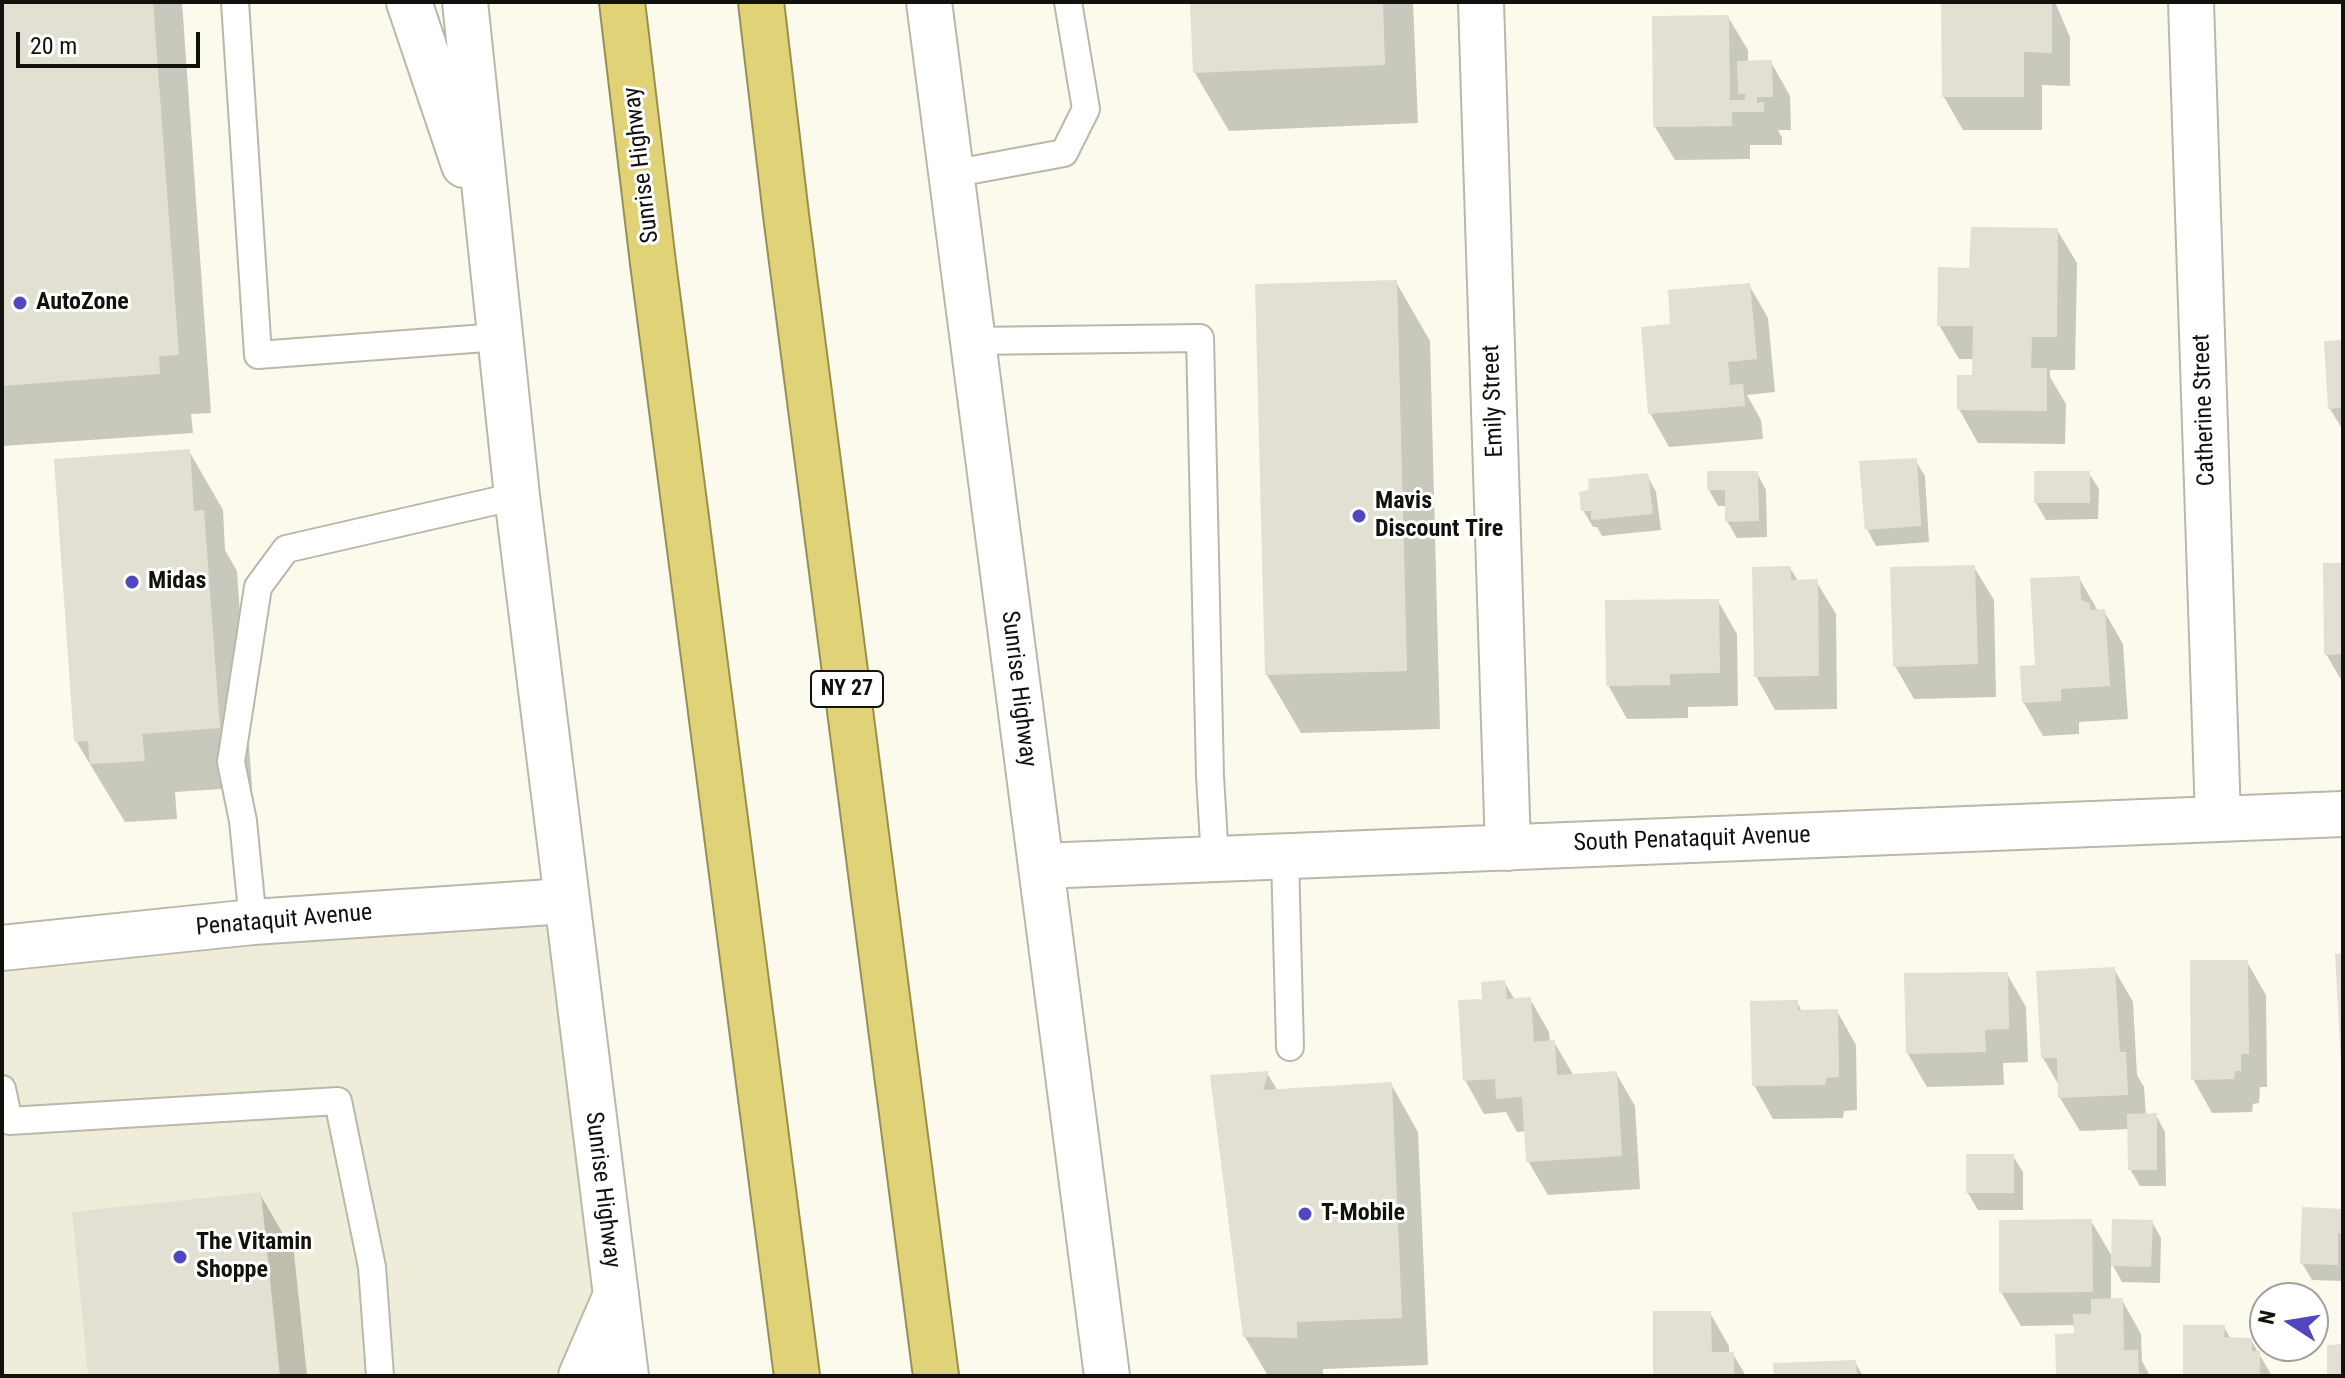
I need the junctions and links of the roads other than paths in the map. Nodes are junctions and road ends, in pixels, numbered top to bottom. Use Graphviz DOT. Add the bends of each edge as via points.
graph roads {
  1 [pos="235,2"];
  2 [pos="409,2"];
  3 [pos="465,2"];
  4 [pos="622,2"];
  5 [pos="761,2"];
  6 [pos="929,2"];
  7 [pos="1068,2"];
  8 [pos="1481,2"];
  9 [pos="2191,2"];
  10 [pos="951,174"];
  11 [pos="490,243"];
  12 [pos="499,337"];
  13 [pos="973,341"];
  14 [pos="517,496"];
  15 [pos="2343,814"];
  16 [pos="2218,818"];
  17 [pos="1508,848"];
  18 [pos="1285,858"];
  19 [pos="1215,860"];
  20 [pos="1041,866"];
  21 [pos="566,901"];
  22 [pos="253,922"];
  23 [pos="2,948"];
  24 [pos="1290,1047"];
  25 [pos="2,1089"];
  26 [pos="616,1295"];
  27 [pos="380,1376"];
  28 [pos="581,1376"];
  29 [pos="626,1376"];
  30 [pos="797,1376"];
  31 [pos="936,1376"];
  32 [pos="1107,1376"];
  1 -- 12 [label="lane" via="258,355"];
  2 -- 11 [label="street"];
  3 -- 11 [label="street, Sunrise Highway"];
  4 -- 30 [label="highway, Sunrise Highway"];
  5 -- 31 [label="highway, NY 27"];
  6 -- 10 [label="street, Sunrise Highway"];
  7 -- 10 [label="lane" via="1086,109 1064,153"];
  8 -- 17 [label="street, Emily Street"];
  9 -- 16 [label="street, Catherine Street"];
  10 -- 13 [label="street, Sunrise Highway"];
  11 -- 12 [label="street, Sunrise Highway"];
  12 -- 14 [label="street, Sunrise Highway"];
  13 -- 19 [label="lane" via="1200,338"];
  13 -- 20 [label="street, Sunrise Highway"];
  14 -- 21 [label="street, Sunrise Highway"];
  14 -- 22 [label="lane" via="286,549 258,587 231,762"];
  15 -- 16 [label="street, South Penataquit Avenue"];
  16 -- 17 [label="street, South Penataquit Avenue"];
  17 -- 18 [label="street, South Penataquit Avenue"];
  18 -- 19 [label="street, South Penataquit Avenue"];
  18 -- 24 [label="lane"];
  19 -- 20 [label="street, South Penataquit Avenue"];
  20 -- 32 [label="street, Sunrise Highway"];
  21 -- 22 [label="street, Penataquit Avenue"];
  21 -- 26 [label="street, Sunrise Highway"];
  22 -- 23 [label="street, Penataquit Avenue"];
  25 -- 27 [label="lane" via="9,1121 338,1101 372,1267"];
  26 -- 28 [label="street"];
  26 -- 29 [label="street, Sunrise Highway"];
}
